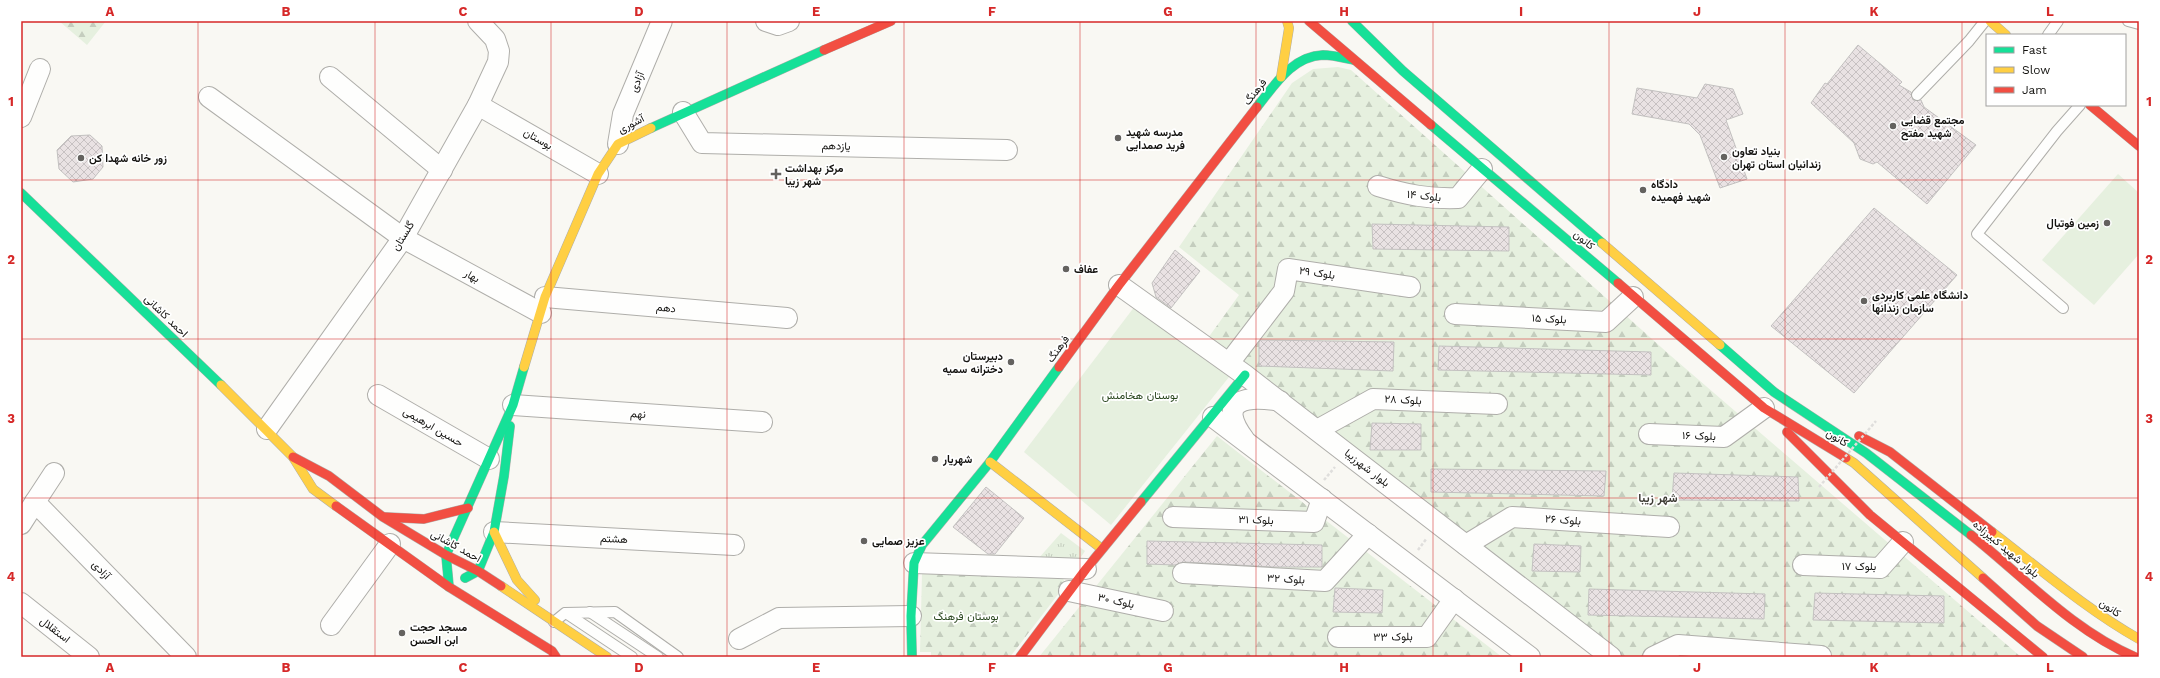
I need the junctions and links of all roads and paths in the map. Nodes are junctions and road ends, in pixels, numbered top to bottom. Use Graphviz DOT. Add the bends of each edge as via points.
graph roads {
  1 [pos="766,21"];
  2 [pos="789,21"];
  3 [pos="891,21"];
  4 [pos="1287,21"];
  5 [pos="1309,21"];
  6 [pos="1352,21"];
  7 [pos="1985,21"];
  8 [pos="1990,21"];
  9 [pos="2058,21"];
  10 [pos="2128,21"];
  11 [pos="657,23"];
  12 [pos="482,24"];
  13 [pos="2139,24"];
  14 [pos="2005,34"];
  15 [pos="2049,34"];
  16 [pos="1354,60"];
  17 [pos="40,69"];
  18 [pos="330,77"];
  19 [pos="1281,77"];
  20 [pos="1416,82"];
  21 [pos="1917,95"];
  22 [pos="209,97"];
  23 [pos="1401,100"];
  24 [pos="478,105"];
  25 [pos="2079,106"];
  26 [pos="2091,106"];
  27 [pos="683,112"];
  28 [pos="21,118"];
  29 [pos="1463,121"];
  30 [pos="1446,138"];
  31 [pos="618,144"];
  32 [pos="2139,146"];
  33 [pos="1007,150"];
  34 [pos="1482,169"];
  35 [pos="442,170"];
  36 [pos="598,174"];
  37 [pos="1378,186"];
  38 [pos="21,193"];
  39 [pos="403,238"];
  40 [pos="1120,285"];
  41 [pos="1410,287"];
  42 [pos="1634,297"];
  43 [pos="543,305"];
  44 [pos="2063,308"];
  45 [pos="1455,314"];
  46 [pos="787,318"];
  47 [pos="1229,363"];
  48 [pos="1245,375"];
  49 [pos="378,395"];
  50 [pos="1769,400"];
  51 [pos="1280,401"];
  52 [pos="1497,404"];
  53 [pos="513,406"];
  54 [pos="1213,417"];
  55 [pos="1876,421"];
  56 [pos="762,422"];
  57 [pos="267,429"];
  58 [pos="1317,430"];
  59 [pos="1649,434"];
  60 [pos="1246,442"];
  61 [pos="1866,453"];
  62 [pos="1348,454"];
  63 [pos="293,457"];
  64 [pos="488,459"];
  65 [pos="990,462"];
  66 [pos="54,473"];
  67 [pos="1819,487"];
  68 [pos="1317,496"];
  69 [pos="35,502"];
  70 [pos="468,508"];
  71 [pos="383,517"];
  72 [pos="1174,517"];
  73 [pos="21,524"];
  74 [pos="1438,524"];
  75 [pos="1669,527"];
  76 [pos="494,532"];
  77 [pos="1368,534"];
  78 [pos="1903,542"];
  79 [pos="390,544"];
  80 [pos="734,545"];
  81 [pos="1466,545"];
  82 [pos="1102,549"];
  83 [pos="446,555"];
  84 [pos="914,563"];
  85 [pos="1407,564"];
  86 [pos="1803,565"];
  87 [pos="1086,569"];
  88 [pos="478,572"];
  89 [pos="1183,573"];
  90 [pos="449,587"];
  91 [pos="1069,591"];
  92 [pos="1454,599"];
  93 [pos="21,603"];
  94 [pos="1163,611"];
  95 [pos="590,612"];
  96 [pos="565,613"];
  97 [pos="911,616"];
  98 [pos="554,622"];
  99 [pos="331,625"];
  100 [pos="1338,637"];
  101 [pos="739,638"];
  102 [pos="2138,638"];
  103 [pos="1523,655"];
  104 [pos="1822,656"];
  105 [pos="89,657"];
  106 [pos="186,657"];
  107 [pos="556,657"];
  108 [pos="607,657"];
  109 [pos="632,657"];
  110 [pos="658,657"];
  111 [pos="678,657"];
  112 [pos="912,657"];
  113 [pos="1020,657"];
  114 [pos="1611,657"];
  115 [pos="1653,657"];
  116 [pos="2043,657"];
  117 [pos="2083,657"];
  118 [pos="2135,657"];
  1 -- 2 [label="street" via="778,25"];
  3 -- 27 [label="main road, آشوری"];
  4 -- 19 [label="main road" via="1289,28"];
  5 -- 16 [label="main road, کانون"];
  6 -- 20 [label="main road, کانون"];
  7 -- 21 [label="lane"];
  8 -- 14 [label="main road"];
  9 -- 15 [label="lane"];
  10 -- 13 [label="lane"];
  11 -- 31 [label="street, آزادی" via="623,114"];
  12 -- 24 [label="street, گلستان" via="495,39 499,56"];
  16 -- 19 [label="main road, فرهنگ" via="1323,55 1301,60"];
  16 -- 23 [label="main road, کانون"];
  17 -- 28 [label="street"];
  18 -- 35 [label="street"];
  19 -- 40 [label="main road, فرهنگ"];
  20 -- 23 [label="main road" via="1421,88 1418,99 1411,103"];
  20 -- 29 [label="main road, کانون"];
  22 -- 39 [label="street, بهار"];
  23 -- 30 [label="main road, کانون"];
  24 -- 35 [label="street, گلستان"];
  24 -- 36 [label="street, بوستان"];
  25 -- 44 [label="lane" via="1976,234"];
  26 -- 32 [label="main road"];
  27 -- 31 [label="main road, آشوری"];
  27 -- 33 [label="street, یازدهم" via="702,143"];
  29 -- 30 [label="main road" via="1447,123 1443,131"];
  29 -- 50 [label="main road, کانون"];
  30 -- 34 [label="main road, کانون"];
  31 -- 36 [label="main road, آشوری"];
  34 -- 37 [label="street, بلوک ۱۴" via="1458,198 1432,199"];
  34 -- 42 [label="main road, کانون"];
  35 -- 39 [label="street, گلستان"];
  36 -- 43 [label="main road, آشوری"];
  38 -- 57 [label="main road, احمد کاشانی"];
  39 -- 43 [label="street, بهار"];
  39 -- 57 [label="street, گلستان"];
  40 -- 47 [label="street, بلوار شهرزیبا"];
  40 -- 65 [label="main road, فرهنگ"];
  41 -- 47 [label="street, بلوک ۲۹" via="1288,269 1284,291"];
  42 -- 45 [label="street, بلوک ۱۵" via="1606,322"];
  42 -- 50 [label="main road, کانون"];
  43 -- 46 [label="street, دهم"];
  43 -- 53 [label="main road, آشوری"];
  47 -- 48 [label="street, بلوار شهرزیبا"];
  48 -- 51 [label="street, بلوار شهرزیبا"];
  48 -- 54 [label="main road"];
  49 -- 64 [label="street, حسین ابرهیمی"];
  50 -- 59 [label="street, بلوک ۱۶" via="1724,437"];
  50 -- 61 [label="main road, کانون"];
  50 -- 78 [label="main road" via="1870,515"];
  50 -- 102 [label="main road, کانون" via="1890,452 2084,604"];
  50 -- 117 [label="main road, کانون" via="1854,463 2037,626"];
  51 -- 58 [label="street, بلوار شهرزیبا"];
  51 -- 60 [label="street" via="1252,398 1242,400 1234,408 1232,419"];
  52 -- 58 [label="street, بلوک ۲۸" via="1373,399"];
  53 -- 56 [label="street, نهم"];
  53 -- 64 [label="main road"];
  53 -- 76 [label="main road"];
  54 -- 60 [label="street"];
  54 -- 82 [label="main road"];
  55 -- 67 [label="path, bridge"];
  57 -- 63 [label="main road, احمد کاشانی"];
  58 -- 62 [label="street, بلوار شهرزیبا"];
  60 -- 68 [label="street"];
  61 -- 118 [label="main road, بلوار شهید کبیرزاده" via="1994,553 2078,624 2112,647"];
  62 -- 68 [label="path"];
  62 -- 74 [label="street, بلوار شهرزیبا"];
  63 -- 71 [label="main road, احمد کاشانی" via="329,476"];
  63 -- 79 [label="main road, احمد کاشانی" via="313,489"];
  64 -- 70 [label="main road"];
  65 -- 82 [label="main road"];
  65 -- 84 [label="main road, فرهنگ" via="922,545"];
  66 -- 69 [label="street"];
  68 -- 72 [label="street, بلوک ۳۱" via="1314,522"];
  68 -- 77 [label="street"];
  69 -- 73 [label="street"];
  69 -- 106 [label="street, آزادی"];
  70 -- 71 [label="main road" via="424,519"];
  70 -- 83 [label="main road"];
  71 -- 83 [label="main road, احمد کاشانی"];
  74 -- 81 [label="street, بلوار شهرزیبا"];
  74 -- 85 [label="path"];
  75 -- 81 [label="street, بلوک ۲۶" via="1512,517"];
  76 -- 80 [label="street, هشتم"];
  76 -- 88 [label="main road"];
  76 -- 98 [label="main road" via="517,580"];
  77 -- 85 [label="street"];
  77 -- 89 [label="street, بلوک ۳۲" via="1325,581"];
  78 -- 86 [label="street, بلوک ۱۷" via="1880,568"];
  78 -- 116 [label="main road"];
  79 -- 90 [label="main road, احمد کاشانی"];
  79 -- 99 [label="street"];
  81 -- 114 [label="street, بلوار شهرزیبا"];
  82 -- 87 [label="main road"];
  83 -- 88 [label="main road, احمد کاشانی"];
  83 -- 90 [label="main road"];
  84 -- 87 [label="street"];
  84 -- 97 [label="main road, فرهنگ"];
  85 -- 92 [label="street"];
  87 -- 91 [label="main road"];
  88 -- 90 [label="main road"];
  88 -- 98 [label="main road, احمد کاشانی"];
  90 -- 107 [label="main road, احمد کاشانی" via="552,651"];
  91 -- 94 [label="street, بلوک ۳۰"];
  91 -- 113 [label="main road"];
  92 -- 100 [label="street, بلوک ۳۳" via="1427,637"];
  92 -- 103 [label="street"];
  93 -- 105 [label="street, استقلال"];
  95 -- 96 [label="lane"];
  95 -- 110 [label="lane"];
  95 -- 111 [label="lane" via="615,612"];
  96 -- 98 [label="lane"];
  96 -- 109 [label="lane"];
  97 -- 101 [label="street" via="779,618"];
  97 -- 112 [label="main road, فرهنگ"];
  98 -- 108 [label="main road, احمد کاشانی"];
  104 -- 115 [label="street" via="1678,645"];
}
